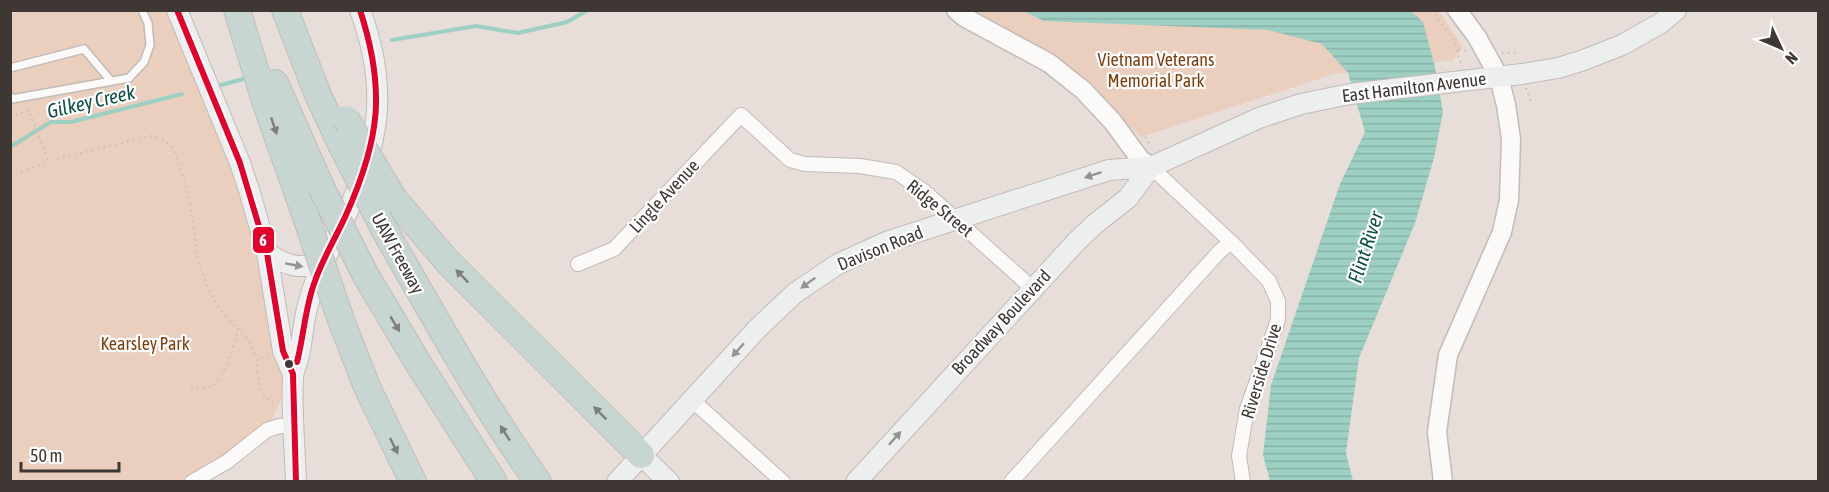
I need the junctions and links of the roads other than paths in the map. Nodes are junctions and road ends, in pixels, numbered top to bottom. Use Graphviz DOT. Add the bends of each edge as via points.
graph roads {
  1 [pos="142,10"];
  2 [pos="177,10"];
  3 [pos="237,10"];
  4 [pos="245,10"];
  5 [pos="360,10"];
  6 [pos="956,10"];
  7 [pos="1457,10"];
  8 [pos="1676,10"];
  9 [pos="286,12"];
  10 [pos="10,68"];
  11 [pos="1499,77"];
  12 [pos="111,81"];
  13 [pos="10,96"];
  14 [pos="741,115"];
  15 [pos="1150,167"];
  16 [pos="957,219"];
  17 [pos="1231,242"];
  18 [pos="267,253"];
  19 [pos="323,262"];
  20 [pos="578,264"];
  21 [pos="1032,288"];
  22 [pos="293,374"];
  23 [pos="692,400"];
  24 [pos="295,426"];
  25 [pos="641,455"];
  26 [pos="192,482"];
  27 [pos="296,482"];
  28 [pos="413,482"];
  29 [pos="494,482"];
  30 [pos="538,482"];
  31 [pos="617,482"];
  32 [pos="669,482"];
  33 [pos="783,482"];
  34 [pos="856,482"];
  35 [pos="1011,482"];
  36 [pos="1243,482"];
  37 [pos="1443,482"];
  1 -- 12 [label="lane" via="150,45 144,62 129,78"];
  2 -- 18 [label="main road" via="240,163"];
  3 -- 28 [label="highway, one-way, bridge" via="341,320 370,395"];
  4 -- 29 [label="highway, UAW Freeway, one-way, bridge" via="321,187 365,274"];
  5 -- 19 [label="main road" via="376,75 378,112 358,187"];
  6 -- 15 [label="street" via="1049,63 1083,90"];
  7 -- 11 [label="street" via="1477,36"];
  8 -- 11 [label="main road, East Hamilton Avenue" via="1642,34 1602,54 1558,68"];
  25 -- 9 [label="highway, one-way, bridge" via="455,269 394,199"];
  30 -- 9 [label="highway, UAW Freeway, one-way, bridge" via="482,398 385,231 318,95"];
  10 -- 12 [label="lane" via="84,49"];
  11 -- 15 [label="main road, East Hamilton Avenue" via="1350,94 1284,109"];
  11 -- 37 [label="street" via="1511,139 1509,200 1502,232 1448,355 1437,432"];
  12 -- 13 [label="lane" via="12,99"];
  14 -- 16 [label="street, Ridge Street" via="790,160 896,172"];
  14 -- 20 [label="street, Lingle Avenue" via="614,249"];
  15 -- 16 [label="main road, Davison Road, one-way" via="1109,170"];
  15 -- 17 [label="street, Riverside Drive"];
  15 -- 21 [label="main road, Broadway Boulevard" via="1128,198 1095,224"];
  16 -- 21 [label="street, Ridge Street"];
  16 -- 23 [label="main road, Davison Road, one-way" via="870,249 817,277 757,328"];
  17 -- 35 [label="street"];
  17 -- 36 [label="street, Riverside Drive" via="1269,281 1278,301 1278,320 1247,409 1239,456"];
  18 -- 19 [label="main road, one-way" via="292,266"];
  18 -- 22 [label="main road" via="283,351"];
  19 -- 22 [label="main road" via="309,299"];
  34 -- 21 [label="main road, Broadway Boulevard, one-way"];
  22 -- 24 [label="main road"];
  23 -- 25 [label="main road, Davison Road"];
  23 -- 33 [label="street"];
  24 -- 26 [label="street" via="267,430"];
  24 -- 27 [label="main road"];
  25 -- 31 [label="main road, Davison Road"];
  25 -- 32 [label="main road"];
}
